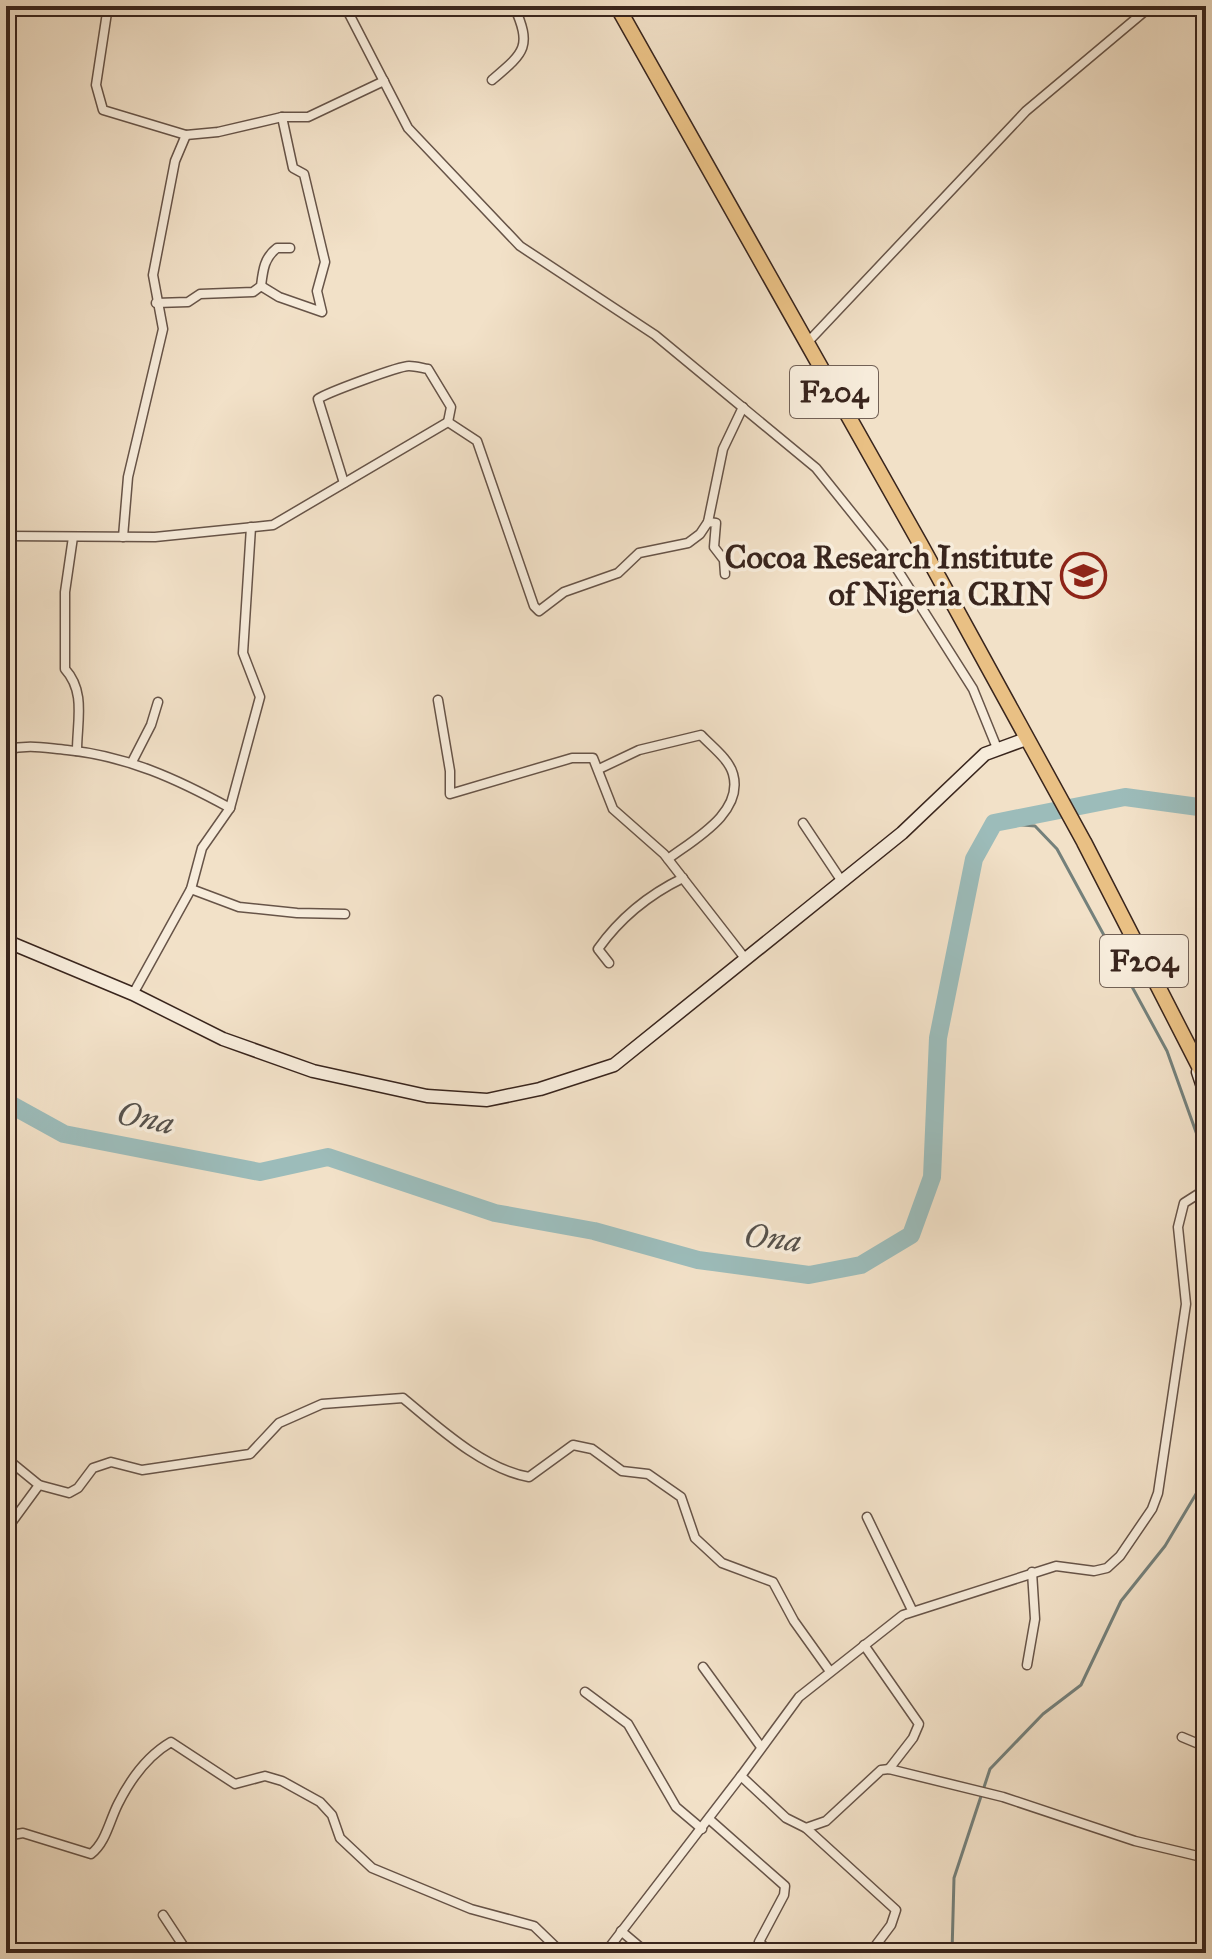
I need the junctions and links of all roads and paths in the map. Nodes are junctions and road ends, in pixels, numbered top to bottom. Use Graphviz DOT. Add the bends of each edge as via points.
graph roads {
  1 [pos="108,6"];
  2 [pos="345,6"];
  3 [pos="514,6"];
  4 [pos="617,6"];
  5 [pos="1151,6"];
  6 [pos="492,80"];
  7 [pos="384,81"];
  8 [pos="282,117"];
  9 [pos="186,135"];
  10 [pos="290,248"];
  11 [pos="261,286"];
  12 [pos="156,303"];
  13 [pos="806,343"];
  14 [pos="743,407"];
  15 [pos="448,422"];
  16 [pos="344,483"];
  17 [pos="708,522"];
  18 [pos="251,527"];
  19 [pos="6,536"];
  20 [pos="73,537"];
  21 [pos="123,537"];
  22 [pos="725,574"];
  23 [pos="438,700"];
  24 [pos="158,702"];
  25 [pos="1026,739"];
  26 [pos="997,748"];
  27 [pos="6,750"];
  28 [pos="77,751"];
  29 [pos="132,762"];
  30 [pos="599,769"];
  31 [pos="230,808"];
  32 [pos="803,823"];
  33 [pos="668,859"];
  34 [pos="683,878"];
  35 [pos="841,880"];
  36 [pos="191,889"];
  37 [pos="345,914"];
  38 [pos="6,941"];
  39 [pos="744,957"];
  40 [pos="609,963"];
  41 [pos="133,994"];
  42 [pos="1195,1062"];
  43 [pos="1206,1080"];
  44 [pos="1206,1096"];
  45 [pos="1205,1190"];
  46 [pos="6,1458"];
  47 [pos="39,1485"];
  48 [pos="867,1517"];
  49 [pos="6,1530"];
  50 [pos="1032,1572"];
  51 [pos="912,1610"];
  52 [pos="864,1645"];
  53 [pos="1027,1665"];
  54 [pos="703,1667"];
  55 [pos="829,1670"];
  56 [pos="585,1692"];
  57 [pos="1182,1737"];
  58 [pos="761,1747"];
  59 [pos="1206,1747"];
  60 [pos="889,1769"];
  61 [pos="741,1776"];
  62 [pos="709,1819"];
  63 [pos="806,1828"];
  64 [pos="702,1829"];
  65 [pos="6,1836"];
  66 [pos="1206,1858"];
  67 [pos="163,1915"];
  68 [pos="621,1931"];
  69 [pos="188,1953"];
  70 [pos="562,1953"];
  71 [pos="605,1953"];
  72 [pos="647,1953"];
  73 [pos="771,1953"];
  74 [pos="870,1953"];
  1 -- 9 [label="street" via="96,85 103,110"];
  2 -- 7 [label="street"];
  3 -- 6 [label="street" via="527,35 516,60"];
  4 -- 13 [label="main road, F204"];
  5 -- 13 [label="street" via="1026,111"];
  7 -- 8 [label="street" via="308,117"];
  7 -- 14 [label="street" via="408,128 520,246 655,335"];
  8 -- 9 [label="street"];
  8 -- 11 [label="street" via="293,168 304,174 325,260 317,291 322,312"];
  9 -- 12 [label="street" via="175,161 153,275"];
  10 -- 11 [label="street" via="270,253"];
  11 -- 12 [label="street" via="253,292"];
  12 -- 21 [label="street" via="163,329 128,477"];
  13 -- 25 [label="main road, F204"];
  14 -- 17 [label="street" via="723,449"];
  14 -- 26 [label="street" via="816,468 897,569 973,689"];
  15 -- 16 [label="street"];
  15 -- 16 [label="street" via="451,407 428,369 406,365 329,390 318,399"];
  15 -- 17 [label="street" via="477,441 539,611 564,592 618,573 639,553 688,543"];
  16 -- 18 [label="street" via="273,525"];
  17 -- 22 [label="street" via="716,523 714,547 724,560"];
  18 -- 21 [label="street"];
  18 -- 31 [label="street" via="243,653 260,697"];
  19 -- 20 [label="street"];
  20 -- 21 [label="street"];
  20 -- 28 [label="street" via="65,592 65,669 77,682 80,697"];
  23 -- 30 [label="street" via="450,794 572,758 593,758"];
  24 -- 29 [label="street"];
  25 -- 26 [label="street"];
  25 -- 42 [label="main road, F204"];
  26 -- 35 [label="street"];
  27 -- 28 [label="street" via="29,744"];
  28 -- 29 [label="street"];
  29 -- 31 [label="street"];
  30 -- 33 [label="street" via="613,809"];
  30 -- 33 [label="street" via="639,750 701,735 727,762 734,776 731,800 706,831"];
  31 -- 36 [label="street" via="202,848"];
  32 -- 35 [label="street"];
  33 -- 34 [label="street"];
  34 -- 39 [label="street"];
  34 -- 40 [label="street" via="632,910 608,934 598,949"];
  35 -- 39 [label="street"];
  36 -- 37 [label="street" via="239,907"];
  36 -- 41 [label="street"];
  38 -- 41 [label="street"];
  39 -- 41 [label="street" via="614,1065 487,1100 427,1096 313,1071 223,1039"];
  42 -- 43 [label="main road, F204"];
  42 -- 44 [label="street"];
  45 -- 50 [label="street" via="1184,1203 1178,1227 1186,1304 1162,1476 1152,1509 1107,1568 1056,1566"];
  46 -- 47 [label="street"];
  47 -- 49 [label="street"];
  47 -- 55 [label="street" via="69,1493 93,1468 111,1462 142,1470 250,1454 279,1423 322,1404 403,1398 444,1432 513,1474 529,1477 573,1445 592,1449 622,1471 648,1474 681,1497 695,1538 722,1563 773,1582"];
  48 -- 51 [label="street"];
  50 -- 51 [label="street"];
  50 -- 53 [label="street" via="1035,1619"];
  51 -- 52 [label="street"];
  52 -- 55 [label="street"];
  52 -- 60 [label="street" via="919,1724"];
  54 -- 58 [label="street"];
  55 -- 58 [label="street" via="799,1697"];
  56 -- 64 [label="street" via="628,1724 676,1807"];
  57 -- 59 [label="street"];
  58 -- 61 [label="street"];
  60 -- 63 [label="street" via="881,1770 826,1821"];
  60 -- 66 [label="street"];
  61 -- 62 [label="street"];
  61 -- 63 [label="street" via="786,1818"];
  62 -- 64 [label="street"];
  62 -- 73 [label="street" via="785,1886 759,1942"];
  63 -- 74 [label="street" via="896,1910"];
  64 -- 68 [label="street"];
  65 -- 70 [label="street" via="23,1833 91,1854 100,1847 119,1802 152,1753 171,1742 235,1784 265,1776 282,1781 320,1802 348,1848 372,1868 471,1909 534,1926"];
  67 -- 69 [label="street"];
  68 -- 71 [label="street"];
  68 -- 72 [label="street"];
}
